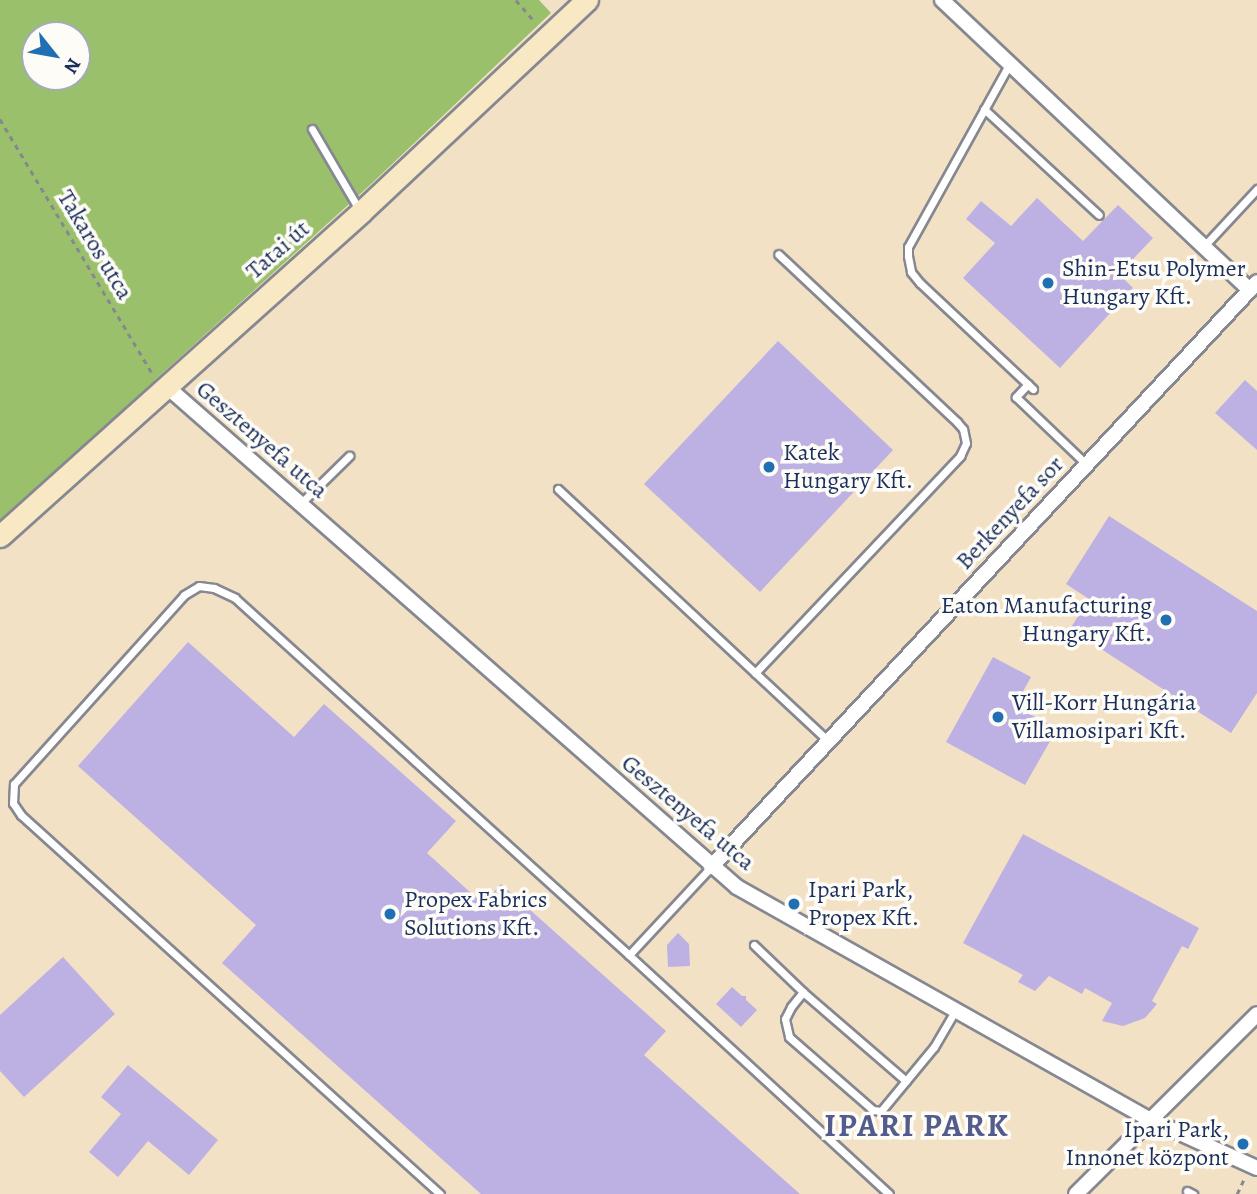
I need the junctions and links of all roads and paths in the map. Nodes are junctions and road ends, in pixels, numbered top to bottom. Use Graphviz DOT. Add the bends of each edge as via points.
graph roads {
  1 [pos="516,0"];
  2 [pos="587,0"];
  3 [pos="942,0"];
  4 [pos="549,35"];
  5 [pos="1010,63"];
  6 [pos="984,109"];
  7 [pos="0,119"];
  8 [pos="312,129"];
  9 [pos="1257,189"];
  10 [pos="361,212"];
  11 [pos="1099,215"];
  12 [pos="1204,246"];
  13 [pos="778,254"];
  14 [pos="1253,286"];
  15 [pos="165,385"];
  16 [pos="349,456"];
  17 [pos="1087,465"];
  18 [pos="558,489"];
  19 [pos="300,504"];
  20 [pos="0,536"];
  21 [pos="755,673"];
  22 [pos="828,741"];
  23 [pos="711,867"];
  24 [pos="754,946"];
  25 [pos="629,955"];
  26 [pos="803,992"];
  27 [pos="955,1011"];
  28 [pos="1257,1014"];
  29 [pos="906,1081"];
  30 [pos="1151,1120"];
  31 [pos="1254,1166"];
  32 [pos="439,1194"];
  33 [pos="889,1194"];
  34 [pos="1076,1194"];
  35 [pos="1237,1194"];
  1 -- 4 [label="path"];
  2 -- 4 [label="street, Tatai út"];
  3 -- 5 [label="street"];
  4 -- 10 [label="street, Tatai út"];
  5 -- 6 [label="lane"];
  5 -- 12 [label="street"];
  6 -- 11 [label="lane"];
  6 -- 17 [label="lane" via="908,247 909,264 920,283 1030,387 1016,397"];
  7 -- 15 [label="path, Takaros utca" via="150,371"];
  8 -- 10 [label="lane"];
  9 -- 12 [label="lane"];
  10 -- 15 [label="street, Tatai út"];
  12 -- 14 [label="street"];
  13 -- 21 [label="lane" via="957,422 966,443 960,456"];
  14 -- 17 [label="street, Berkenyefa sor"];
  15 -- 19 [label="street, Gesztenyefa utca"];
  15 -- 20 [label="street, Tatai út"];
  16 -- 19 [label="lane"];
  17 -- 22 [label="street, Berkenyefa sor"];
  18 -- 21 [label="lane"];
  19 -- 23 [label="street, Gesztenyefa utca"];
  21 -- 22 [label="lane"];
  22 -- 23 [label="street, Berkenyefa sor"];
  23 -- 25 [label="lane"];
  23 -- 27 [label="street, Gesztenyefa utca" via="749,894"];
  24 -- 26 [label="lane"];
  25 -- 32 [label="lane" via="234,598 215,588 199,586 184,595 14,785 13,803 21,815"];
  25 -- 33 [label="lane"];
  26 -- 29 [label="lane"];
  26 -- 29 [label="lane" via="785,1018 786,1031 862,1101 881,1111"];
  27 -- 29 [label="lane"];
  27 -- 30 [label="street, Gesztenyefa utca"];
  28 -- 30 [label="street"];
  30 -- 31 [label="street, Gesztenyefa utca"];
  30 -- 34 [label="street"];
  31 -- 35 [label="path"];
}
